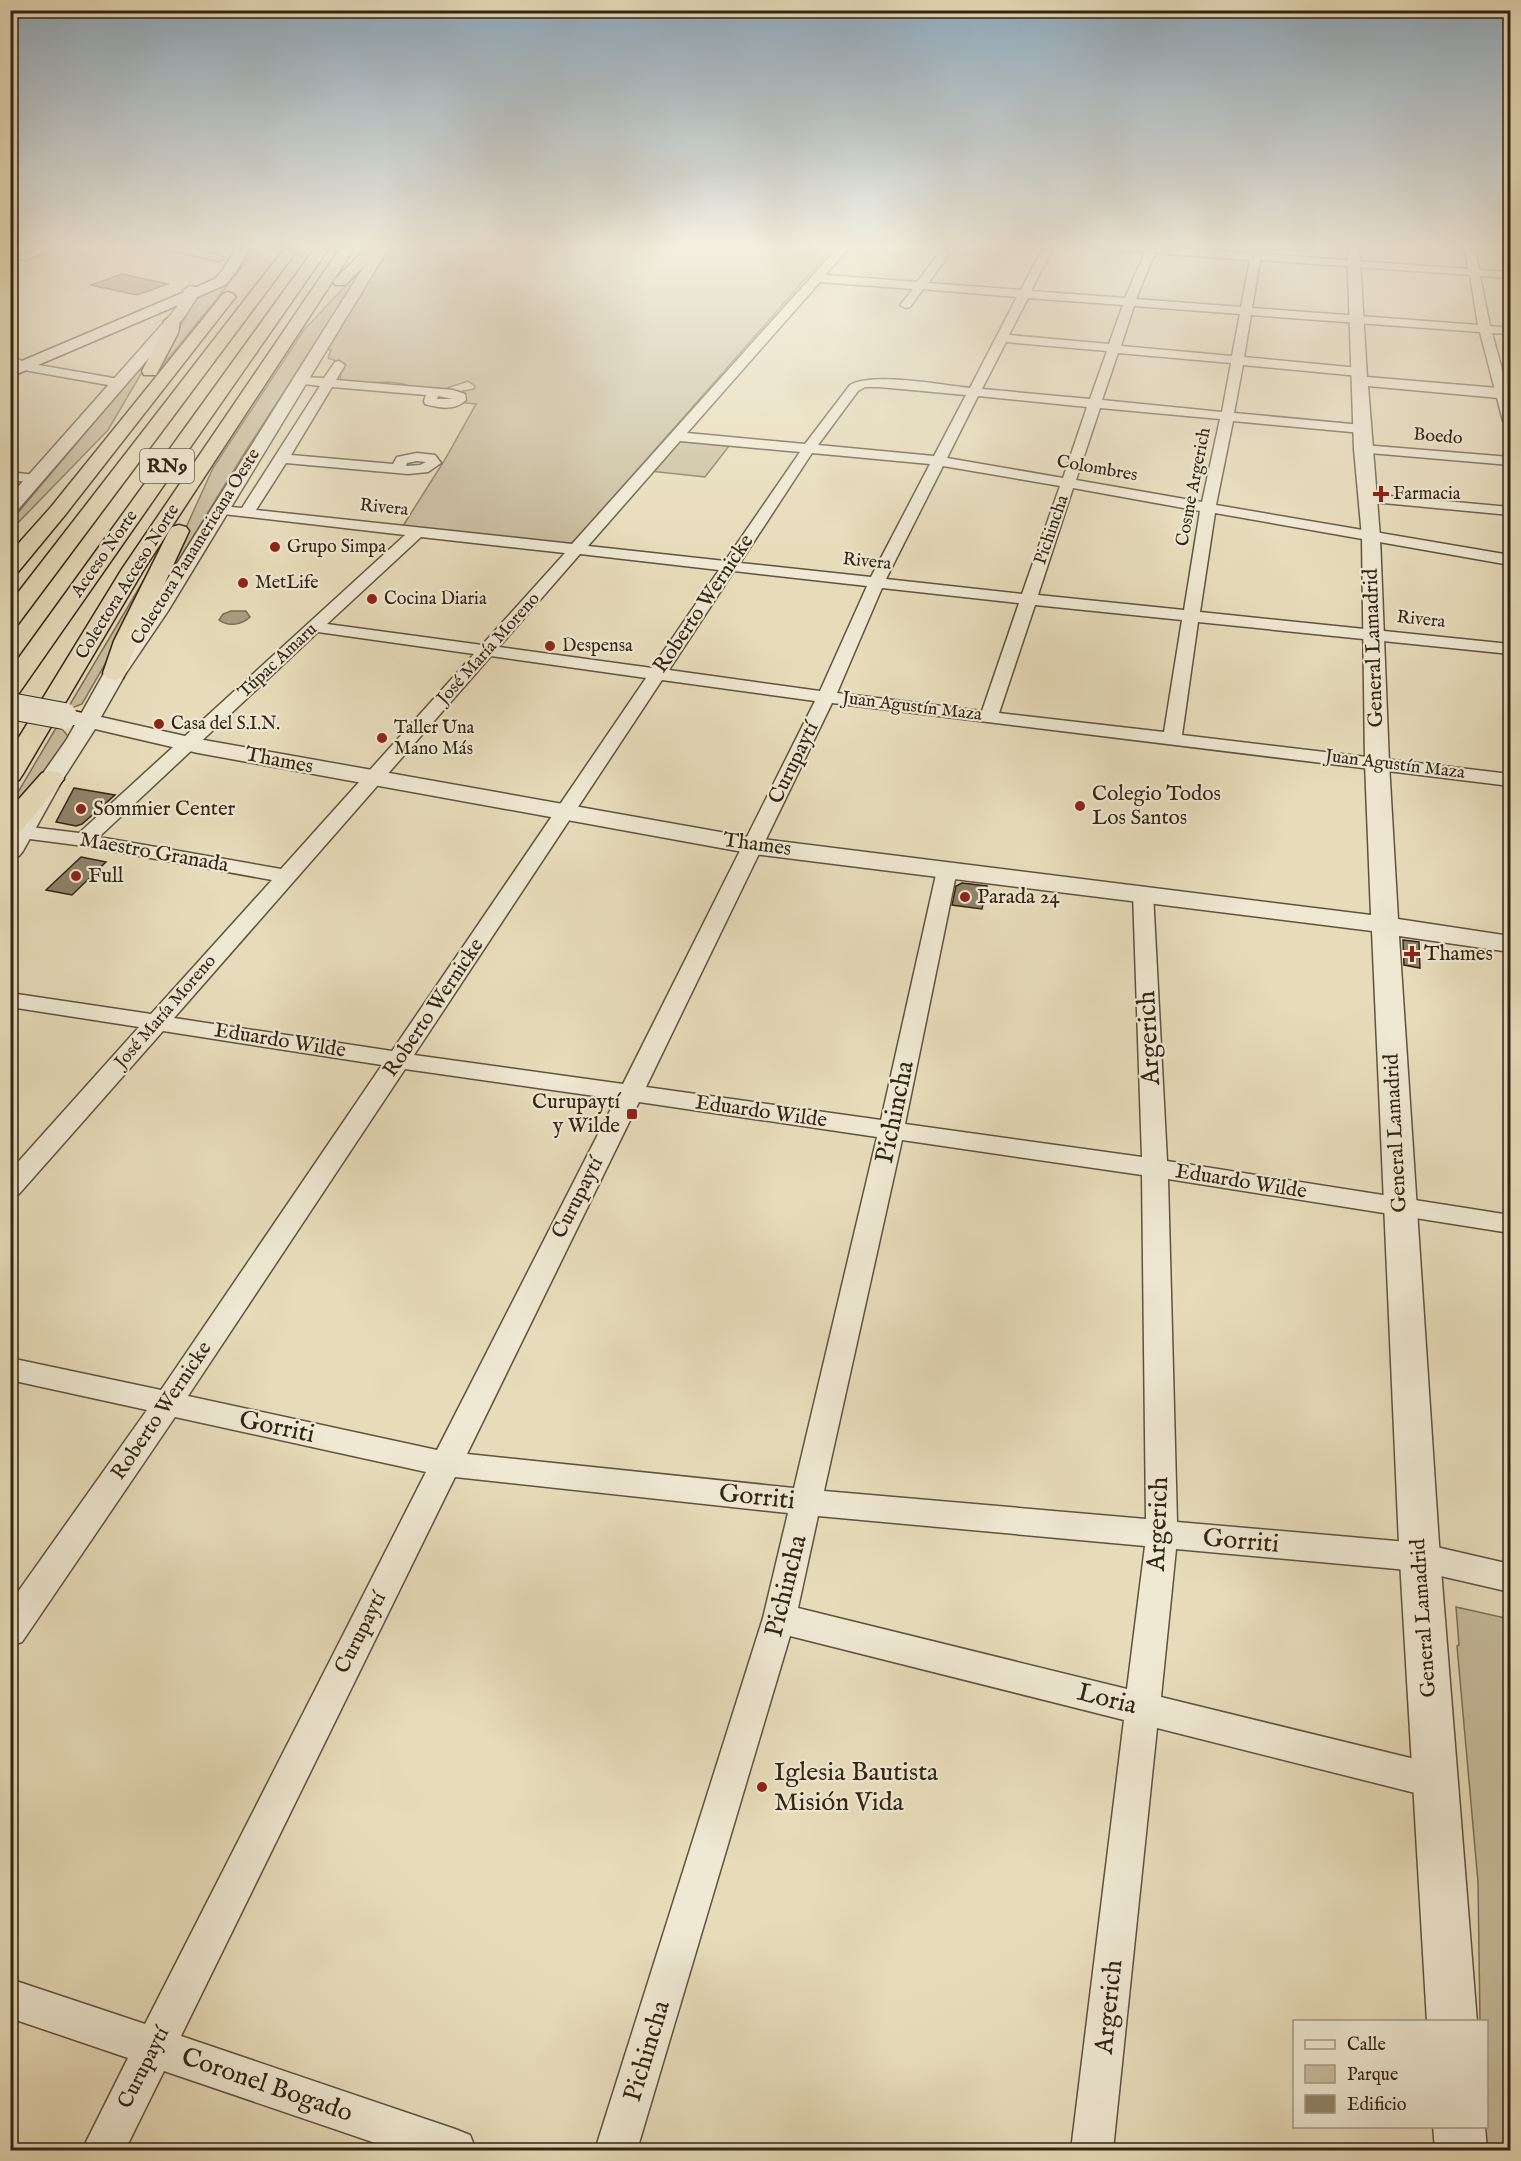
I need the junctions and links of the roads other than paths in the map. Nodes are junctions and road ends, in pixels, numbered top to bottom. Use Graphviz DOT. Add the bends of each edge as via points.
graph roads {
  1 [pos="72,345"];
  2 [pos="144,345"];
  3 [pos="164,345"];
  4 [pos="190,345"];
  5 [pos="219,345"];
  6 [pos="253,345"];
  7 [pos="284,345"];
  8 [pos="322,345"];
  9 [pos="756,345"];
  10 [pos="1000,345"];
  11 [pos="1079,345"];
  12 [pos="1115,345"];
  13 [pos="1241,345"];
  14 [pos="1358,345"];
  15 [pos="1490,345"];
  16 [pos="1114,348"];
  17 [pos="1238,361"];
  18 [pos="15,365"];
  19 [pos="339,365"];
  20 [pos="1359,377"];
  21 [pos="300,380"];
  22 [pos="329,381"];
  23 [pos="119,383"];
  24 [pos="857,385"];
  25 [pos="976,392"];
  26 [pos="433,393"];
  27 [pos="1507,393"];
  28 [pos="1095,404"];
  29 [pos="1227,418"];
  30 [pos="1510,422"];
  31 [pos="675,436"];
  32 [pos="1363,439"];
  33 [pos="114,441"];
  34 [pos="216,444"];
  35 [pos="809,448"];
  36 [pos="282,458"];
  37 [pos="940,461"];
  38 [pos="1510,461"];
  39 [pos="398,469"];
  40 [pos="10,476"];
  41 [pos="34,479"];
  42 [pos="114,483"];
  43 [pos="1068,484"];
  44 [pos="150,490"];
  45 [pos="1366,498"];
  46 [pos="10,508"];
  47 [pos="1208,509"];
  48 [pos="219,510"];
  49 [pos="1510,511"];
  50 [pos="246,513"];
  51 [pos="418,531"];
  52 [pos="1371,537"];
  53 [pos="10,544"];
  54 [pos="577,550"];
  55 [pos="1510,560"];
  56 [pos="10,567"];
  57 [pos="730,567"];
  58 [pos="876,583"];
  59 [pos="10,588"];
  60 [pos="1028,599"];
  61 [pos="1192,616"];
  62 [pos="10,619"];
  63 [pos="315,627"];
  64 [pos="1375,635"];
  65 [pos="1510,649"];
  66 [pos="486,652"];
  67 [pos="116,673"];
  68 [pos="657,674"];
  69 [pos="10,688"];
  70 [pos="826,697"];
  71 [pos="10,706"];
  72 [pos="989,716"];
  73 [pos="88,721"];
  74 [pos="1172,737"];
  75 [pos="10,744"];
  76 [pos="188,744"];
  77 [pos="1377,763"];
  78 [pos="10,774"];
  79 [pos="373,778"];
  80 [pos="51,779"];
  81 [pos="1510,780"];
  82 [pos="564,812"];
  83 [pos="14,836"];
  84 [pos="84,840"];
  85 [pos="754,846"];
  86 [pos="947,870"];
  87 [pos="286,876"];
  88 [pos="1143,894"];
  89 [pos="1386,925"];
  90 [pos="1510,944"];
  91 [pos="10,1000"];
  92 [pos="158,1022"];
  93 [pos="399,1060"];
  94 [pos="631,1093"];
  95 [pos="891,1132"];
  96 [pos="1155,1168"];
  97 [pos="10,1188"];
  98 [pos="1399,1208"];
  99 [pos="1510,1224"];
  100 [pos="10,1369"];
  101 [pos="168,1403"];
  102 [pos="446,1464"];
  103 [pos="806,1502"];
  104 [pos="1162,1534"];
  105 [pos="1419,1557"];
  106 [pos="1510,1578"];
  107 [pos="780,1618"];
  108 [pos="10,1631"];
  109 [pos="1142,1708"];
  110 [pos="1435,1780"];
  111 [pos="10,1998"];
  112 [pos="1452,2020"];
  113 [pos="155,2046"];
  114 [pos="1459,2128"];
  115 [pos="103,2151"];
  116 [pos="455,2151"];
  117 [pos="616,2151"];
  118 [pos="1092,2151"];
  119 [pos="1461,2151"];
  1 -- 18 [label="main road"];
  2 -- 23 [label="street"];
  3 -- 33 [label="highway"];
  4 -- 33 [label="highway"];
  5 -- 42 [label="highway, Acceso Norte / RN9"];
  6 -- 44 [label="highway, Acceso Norte / RN9"];
  7 -- 34 [label="highway, Colectora Acceso Norte"];
  8 -- 21 [label="street, Colectora Panamericana Oeste"];
  9 -- 31 [label="street, José María Moreno"];
  10 -- 25 [label="street, Curupaytí"];
  11 -- 16 [label="street"];
  12 -- 16 [label="street, Pichincha"];
  13 -- 17 [label="street, Cosme Argerich"];
  14 -- 20 [label="street, General Lamadrid"];
  15 -- 27 [label="street"];
  16 -- 17 [label="street"];
  16 -- 28 [label="street, Pichincha"];
  17 -- 20 [label="street"];
  17 -- 29 [label="street, Cosme Argerich"];
  18 -- 23 [label="street"];
  19 -- 22 [label="street"];
  20 -- 27 [label="street"];
  20 -- 32 [label="street, General Lamadrid"];
  21 -- 22 [label="street"];
  21 -- 48 [label="street, Colectora Panamericana Oeste"];
  22 -- 26 [label="street"];
  22 -- 36 [label="street"];
  23 -- 41 [label="street"];
  24 -- 25 [label="street, Boedo" via="879,383"];
  24 -- 35 [label="street, Roberto Wernicke"];
  25 -- 28 [label="street, Boedo"];
  25 -- 37 [label="street, Curupaytí"];
  27 -- 30 [label="street"];
  28 -- 29 [label="street, Boedo"];
  28 -- 43 [label="street, Pichincha"];
  29 -- 32 [label="street, Boedo"];
  29 -- 47 [label="street, Cosme Argerich"];
  31 -- 35 [label="street, Colombres"];
  31 -- 54 [label="street, José María Moreno"];
  32 -- 38 [label="street, Boedo"];
  32 -- 45 [label="street, General Lamadrid"];
  33 -- 53 [label="highway"];
  33 -- 56 [label="highway"];
  34 -- 67 [label="highway" via="126,641"];
  34 -- 78 [label="highway, Colectora Acceso Norte" via="134,569"];
  35 -- 37 [label="street, Colombres"];
  35 -- 57 [label="street, Roberto Wernicke"];
  36 -- 39 [label="street"];
  36 -- 50 [label="street"];
  37 -- 43 [label="street, Colombres"];
  37 -- 58 [label="street, Curupaytí"];
  40 -- 41 [label="street"];
  41 -- 46 [label="street"];
  42 -- 59 [label="highway"];
  42 -- 62 [label="highway, Acceso Norte / RN9"];
  43 -- 47 [label="street, Colombres"];
  43 -- 60 [label="street, Pichincha"];
  44 -- 69 [label="highway, Acceso Norte / RN9"];
  44 -- 75 [label="highway" via="108,585"];
  45 -- 49 [label="street"];
  45 -- 52 [label="street, General Lamadrid"];
  47 -- 52 [label="street, Colombres"];
  47 -- 61 [label="street, Cosme Argerich"];
  48 -- 50 [label="street, Rivera"];
  48 -- 67 [label="street, Colectora Panamericana Oeste"];
  50 -- 51 [label="street, Rivera"];
  51 -- 54 [label="street, Rivera"];
  51 -- 63 [label="street, Túpac Amaru"];
  52 -- 55 [label="street, Colombres"];
  52 -- 64 [label="street, General Lamadrid"];
  54 -- 57 [label="street, Rivera"];
  54 -- 66 [label="street, José María Moreno"];
  57 -- 58 [label="street, Rivera"];
  57 -- 68 [label="street, Roberto Wernicke"];
  58 -- 60 [label="street, Rivera"];
  58 -- 70 [label="street, Curupaytí"];
  60 -- 61 [label="street, Rivera"];
  60 -- 72 [label="street, Pichincha"];
  61 -- 64 [label="street, Rivera"];
  61 -- 74 [label="street, Cosme Argerich"];
  63 -- 66 [label="street, Juan Agustín Maza"];
  63 -- 76 [label="street, Túpac Amaru"];
  64 -- 65 [label="street, Rivera"];
  64 -- 77 [label="street, General Lamadrid"];
  66 -- 68 [label="street, Juan Agustín Maza"];
  66 -- 79 [label="street, José María Moreno"];
  67 -- 73 [label="street, Colectora Panamericana Oeste"];
  68 -- 70 [label="street, Juan Agustín Maza"];
  68 -- 82 [label="street, Roberto Wernicke"];
  70 -- 72 [label="street, Juan Agustín Maza"];
  70 -- 85 [label="street, Curupaytí"];
  71 -- 73 [label="main road, Thames, bridge"];
  72 -- 74 [label="street, Juan Agustín Maza"];
  73 -- 76 [label="street, Thames"];
  73 -- 80 [label="street, Colectora Panamericana Oeste"];
  74 -- 77 [label="street, Juan Agustín Maza"];
  76 -- 79 [label="street, Thames"];
  76 -- 84 [label="street, Túpac Amaru"];
  77 -- 81 [label="street, Juan Agustín Maza"];
  77 -- 89 [label="street, General Lamadrid"];
  79 -- 82 [label="street, Thames"];
  79 -- 87 [label="street, José María Moreno"];
  80 -- 83 [label="highway"];
  82 -- 85 [label="street, Thames"];
  82 -- 93 [label="street, Roberto Wernicke"];
  83 -- 84 [label="street, Maestro Granada"];
  84 -- 87 [label="street, Maestro Granada"];
  85 -- 86 [label="street, Thames"];
  85 -- 94 [label="street, Curupaytí"];
  86 -- 88 [label="street, Thames"];
  86 -- 95 [label="street, Pichincha"];
  87 -- 92 [label="street, José María Moreno"];
  88 -- 89 [label="street, Thames"];
  88 -- 96 [label="street, Argerich"];
  89 -- 90 [label="street, Thames"];
  89 -- 98 [label="street, General Lamadrid"];
  91 -- 92 [label="street, Eduardo Wilde"];
  92 -- 93 [label="street, Eduardo Wilde"];
  92 -- 97 [label="street, José María Moreno"];
  93 -- 94 [label="street, Eduardo Wilde"];
  93 -- 101 [label="street, Roberto Wernicke"];
  94 -- 95 [label="street, Eduardo Wilde"];
  94 -- 102 [label="street, Curupaytí"];
  95 -- 96 [label="street, Eduardo Wilde"];
  95 -- 103 [label="street, Pichincha"];
  96 -- 98 [label="street, Eduardo Wilde"];
  96 -- 104 [label="street, Argerich"];
  98 -- 99 [label="street, Eduardo Wilde"];
  98 -- 105 [label="street, General Lamadrid"];
  100 -- 101 [label="street, Gorriti"];
  101 -- 102 [label="street, Gorriti"];
  101 -- 108 [label="street, Roberto Wernicke"];
  102 -- 103 [label="street, Gorriti"];
  102 -- 113 [label="street, Curupaytí"];
  103 -- 104 [label="street, Gorriti"];
  103 -- 107 [label="street, Pichincha"];
  104 -- 105 [label="street, Gorriti"];
  104 -- 109 [label="street, Argerich"];
  105 -- 106 [label="street, Gorriti"];
  105 -- 110 [label="street, General Lamadrid"];
  107 -- 109 [label="street, Loria"];
  107 -- 117 [label="street, Pichincha"];
  109 -- 110 [label="street, Loria"];
  109 -- 118 [label="street, Argerich"];
  110 -- 112 [label="street, General Lamadrid"];
  111 -- 113 [label="street, Coronel Bogado"];
  113 -- 115 [label="street, Curupaytí"];
  113 -- 116 [label="street, Coronel Bogado"];
  114 -- 119 [label="street"];
}
